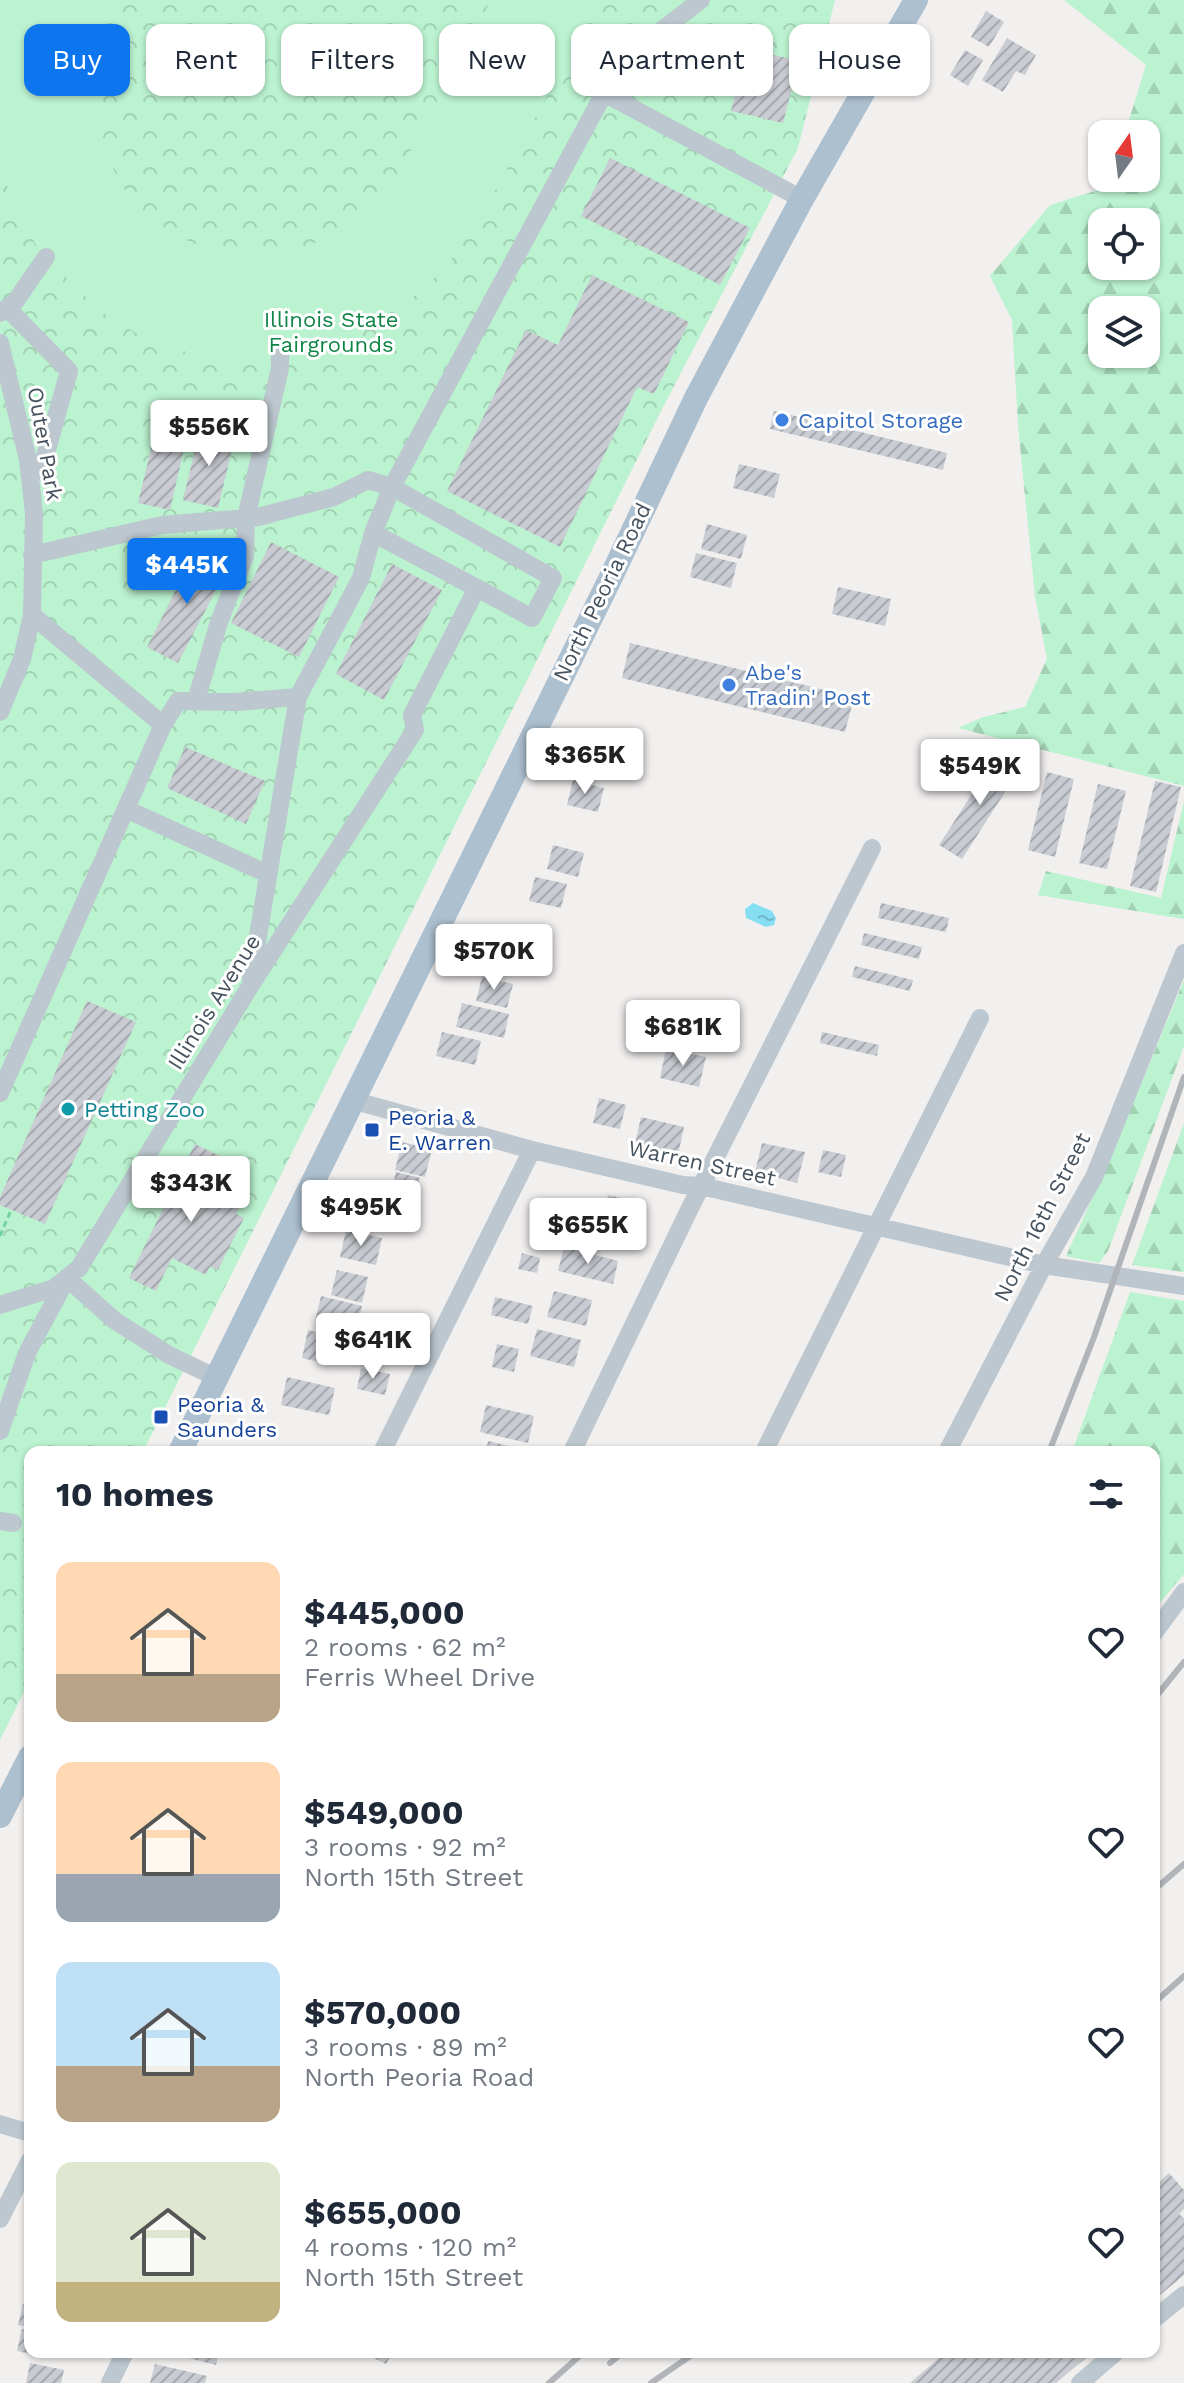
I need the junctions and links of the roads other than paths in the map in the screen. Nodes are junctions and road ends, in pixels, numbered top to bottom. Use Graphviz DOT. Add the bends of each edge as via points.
graph roads {
  1 [pos="916,0"];
  2 [pos="690,3"];
  3 [pos="666,24"];
  4 [pos="602,96"];
  5 [pos="610,96"];
  6 [pos="802,199"];
  7 [pos="46,257"];
  8 [pos="3,310"];
  9 [pos="0,343"];
  10 [pos="280,356"];
  11 [pos="30,475"];
  12 [pos="392,487"];
  13 [pos="246,518"];
  14 [pos="373,533"];
  15 [pos="32,555"];
  16 [pos="477,588"];
  17 [pos="32,615"];
  18 [pos="298,697"];
  19 [pos="196,701"];
  20 [pos="0,712"];
  21 [pos="163,725"];
  22 [pos="126,809"];
  23 [pos="872,848"];
  24 [pos="268,874"];
  25 [pos="1184,953"];
  26 [pos="249,988"];
  27 [pos="980,1018"];
  28 [pos="0,1093"];
  29 [pos="352,1100"];
  30 [pos="532,1150"];
  31 [pos="701,1186"];
  32 [pos="876,1227"];
  33 [pos="1044,1265"];
  34 [pos="67,1278"];
  35 [pos="1184,1286"];
  36 [pos="0,1305"];
  37 [pos="215,1377"];
  38 [pos="0,1431"];
  39 [pos="183,1446"];
  40 [pos="385,1446"];
  41 [pos="575,1446"];
  42 [pos="767,1446"];
  43 [pos="950,1446"];
  44 [pos="1184,1592"];
  45 [pos="1160,1625"];
  46 [pos="24,1769"];
  47 [pos="0,1816"];
  48 [pos="0,2124"];
  49 [pos="24,2131"];
  50 [pos="24,2172"];
  51 [pos="0,2219"];
  52 [pos="1184,2295"];
  53 [pos="1160,2314"];
  54 [pos="122,2358"];
  55 [pos="1109,2358"];
  56 [pos="110,2383"];
  57 [pos="1080,2383"];
  1 -- 6 [label="main road, North Peoria Road"];
  2 -- 3 [label="street"];
  4 -- 12 [label="street"];
  5 -- 6 [label="street"];
  6 -- 29 [label="main road, North Peoria Road" via="696,398"];
  7 -- 8 [label="street" via="15,302"];
  8 -- 11 [label="street" via="69,371 41,471"];
  9 -- 11 [label="street, Outer Park"];
  10 -- 13 [label="street"];
  11 -- 15 [label="street, Outer Park"];
  12 -- 13 [label="street" via="368,480 334,497"];
  12 -- 14 [label="street"];
  12 -- 16 [label="street" via="553,578 532,618"];
  13 -- 15 [label="street" via="162,525"];
  13 -- 19 [label="street" via="245,556"];
  14 -- 16 [label="street"];
  14 -- 18 [label="street" via="361,578"];
  15 -- 17 [label="street, Outer Park"];
  16 -- 26 [label="street, Illinois Avenue" via="412,715 415,730"];
  17 -- 20 [label="street, Outer Park" via="22,659"];
  17 -- 21 [label="street"];
  18 -- 19 [label="street"];
  18 -- 24 [label="street"];
  19 -- 21 [label="street" via="178,701"];
  21 -- 22 [label="street"];
  22 -- 24 [label="street"];
  22 -- 28 [label="street"];
  23 -- 31 [label="street"];
  24 -- 26 [label="street"];
  25 -- 33 [label="street, North 16th Street" via="1094,1177"];
  26 -- 34 [label="street, Illinois Avenue" via="79,1268"];
  27 -- 32 [label="street"];
  29 -- 30 [label="street, Warren Street"];
  29 -- 37 [label="main road, North Peoria Road"];
  30 -- 31 [label="street, Warren Street"];
  30 -- 40 [label="street"];
  31 -- 32 [label="street, Warren Street"];
  31 -- 41 [label="street"];
  32 -- 33 [label="street, Warren Street"];
  32 -- 42 [label="street"];
  33 -- 35 [label="street, Warren Street"];
  33 -- 43 [label="street, North 16th Street"];
  34 -- 36 [label="street, Illinois Avenue" via="54,1288"];
  34 -- 37 [label="street" via="114,1320"];
  34 -- 38 [label="street" via="27,1353"];
  37 -- 39 [label="main road, North Peoria Road"];
  44 -- 45 [label="street"];
  46 -- 47 [label="main road"];
  48 -- 49 [label="street"];
  50 -- 51 [label="street"];
  52 -- 53 [label="street"];
  54 -- 56 [label="street"];
  55 -- 57 [label="street"];
}
